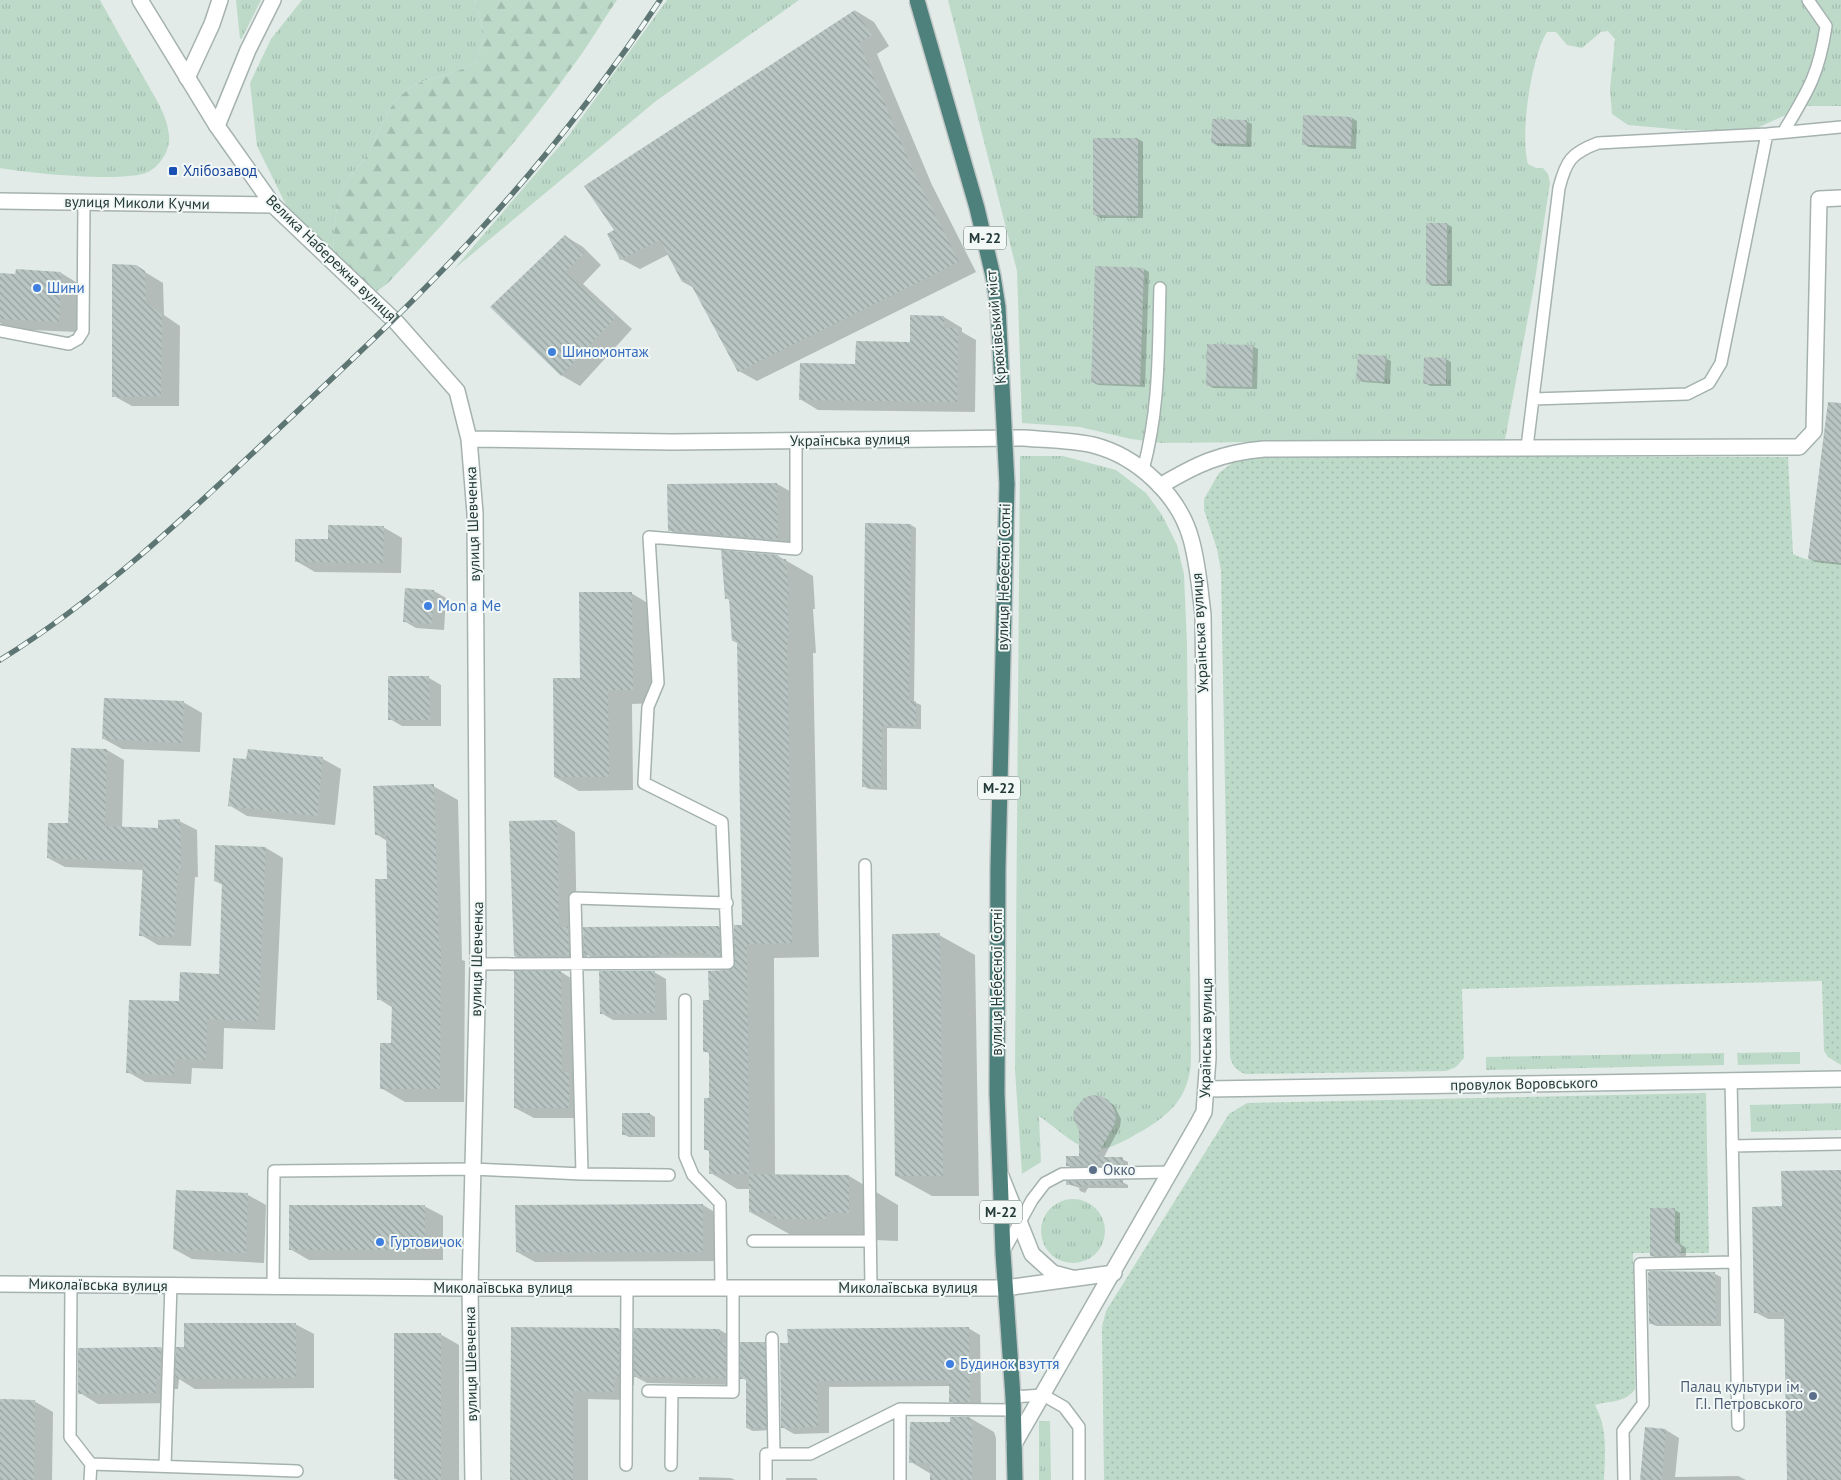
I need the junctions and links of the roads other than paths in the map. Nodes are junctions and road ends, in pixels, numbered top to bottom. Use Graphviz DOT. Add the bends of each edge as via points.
graph roads {
  1 [pos="140,0"];
  2 [pos="220,0"];
  3 [pos="273,0"];
  4 [pos="916,0"];
  5 [pos="1808,0"];
  6 [pos="187,78"];
  7 [pos="217,126"];
  8 [pos="1841,127"];
  9 [pos="1784,132"];
  10 [pos="1767,134"];
  11 [pos="1841,198"];
  12 [pos="0,201"];
  13 [pos="84,202"];
  14 [pos="273,205"];
  15 [pos="1160,288"];
  16 [pos="0,332"];
  17 [pos="1533,399"];
  18 [pos="469,439"];
  19 [pos="796,441"];
  20 [pos="1528,447"];
  21 [pos="1143,470"];
  22 [pos="1007,484"];
  23 [pos="1160,486"];
  24 [pos="865,865"];
  25 [pos="727,904"];
  26 [pos="478,964"];
  27 [pos="577,964"];
  28 [pos="685,1000"];
  29 [pos="1841,1078"];
  30 [pos="1731,1080"];
  31 [pos="1207,1089"];
  32 [pos="1841,1144"];
  33 [pos="1732,1146"];
  34 [pos="473,1169"];
  35 [pos="1000,1171"];
  36 [pos="1172,1172"];
  37 [pos="582,1174"];
  38 [pos="669,1175"];
  39 [pos="1019,1223"];
  40 [pos="753,1241"];
  41 [pos="870,1241"];
  42 [pos="1003,1253"];
  43 [pos="1735,1262"];
  44 [pos="1114,1273"];
  45 [pos="1076,1279"];
  46 [pos="0,1284"];
  47 [pos="71,1284"];
  48 [pos="171,1285"];
  49 [pos="273,1286"];
  50 [pos="470,1288"];
  51 [pos="627,1288"];
  52 [pos="727,1288"];
  53 [pos="871,1288"];
  54 [pos="1005,1288"];
  55 [pos="772,1338"];
  56 [pos="648,1391"];
  57 [pos="672,1392"];
  58 [pos="1042,1395"];
  59 [pos="1013,1403"];
  60 [pos="900,1409"];
  61 [pos="1738,1424"];
  62 [pos="1014,1444"];
  63 [pos="774,1454"];
  64 [pos="91,1464"];
  65 [pos="626,1465"];
  66 [pos="671,1465"];
  67 [pos="165,1466"];
  68 [pos="297,1471"];
  69 [pos="90,1480"];
  70 [pos="473,1480"];
  71 [pos="766,1480"];
  72 [pos="900,1480"];
  73 [pos="1015,1480"];
  74 [pos="1079,1480"];
  75 [pos="1624,1480"];
  1 -- 6 [label="street, Велика Набережна вулиця"];
  2 -- 6 [label="street"];
  3 -- 7 [label="street" via="248,50"];
  4 -- 22 [label="highway, Крюківський міст / М-22, bridge" via="994,276"];
  5 -- 9 [label="lane" via="1826,26 1822,57 1813,83"];
  6 -- 7 [label="street, Велика Набережна вулиця"];
  7 -- 14 [label="street, Велика Набережна вулиця"];
  8 -- 9 [label="lane"];
  9 -- 10 [label="lane"];
  10 -- 17 [label="lane" via="1721,363 1710,383 1687,394"];
  10 -- 17 [label="lane" via="1598,143 1580,150 1565,165 1559,188"];
  11 -- 20 [label="street" via="1819,199 1814,431 1800,447"];
  12 -- 13 [label="street, вулиця Миколи Кучми"];
  13 -- 14 [label="street, вулиця Миколи Кучми"];
  13 -- 16 [label="lane" via="83,331 78,339 69,344"];
  14 -- 18 [label="street, Велика Набережна вулиця" via="397,322 457,391"];
  15 -- 21 [label="lane" via="1157,404"];
  17 -- 20 [label="lane"];
  18 -- 19 [label="street, Українська вулиця"];
  18 -- 26 [label="street, вулиця Шевченка" via="475,513"];
  19 -- 21 [label="street, Українська вулиця" via="1024,438 1070,441 1110,452"];
  19 -- 25 [label="lane" via="796,549 649,537 658,683 648,706 644,783 722,822"];
  20 -- 23 [label="street" via="1264,449 1237,452 1206,461"];
  21 -- 23 [label="street, Українська вулиця"];
  22 -- 35 [label="highway, вулиця Небесної Сотні / М-22" via="998,868"];
  23 -- 31 [label="street, Українська вулиця" via="1181,514 1191,537 1202,615"];
  24 -- 41 [label="lane"];
  25 -- 27 [label="lane" via="728,963"];
  25 -- 27 [label="lane" via="575,898"];
  26 -- 27 [label="lane"];
  26 -- 34 [label="street, вулиця Шевченка"];
  27 -- 37 [label="lane"];
  28 -- 52 [label="lane" via="686,1156 692,1174 720,1203"];
  29 -- 30 [label="street, провулок Воровського"];
  30 -- 31 [label="street, провулок Воровського"];
  30 -- 33 [label="lane"];
  31 -- 36 [label="street, Українська вулиця" via="1204,1112"];
  32 -- 33 [label="lane"];
  33 -- 43 [label="lane"];
  34 -- 37 [label="lane"];
  34 -- 49 [label="lane" via="274,1171"];
  34 -- 50 [label="street, вулиця Шевченка"];
  35 -- 39 [label="street"];
  35 -- 42 [label="highway, вулиця Небесної Сотні / М-22"];
  36 -- 39 [label="lane" via="1062,1174 1045,1183"];
  36 -- 44 [label="street, Українська вулиця"];
  37 -- 38 [label="lane"];
  39 -- 42 [label="lane"];
  39 -- 45 [label="street" via="1032,1254 1053,1272"];
  40 -- 41 [label="lane"];
  41 -- 53 [label="lane"];
  42 -- 54 [label="highway, вулиця Небесної Сотні / М-22"];
  43 -- 61 [label="lane"];
  43 -- 75 [label="lane" via="1640,1264 1643,1404 1623,1431"];
  44 -- 45 [label="street, Миколаївська вулиця"];
  44 -- 58 [label="street, Українська вулиця"];
  45 -- 54 [label="street, Миколаївська вулиця"];
  46 -- 47 [label="street, Миколаївська вулиця"];
  47 -- 48 [label="street, Миколаївська вулиця"];
  47 -- 64 [label="lane" via="70,1437"];
  48 -- 49 [label="street, Миколаївська вулиця"];
  48 -- 67 [label="lane"];
  49 -- 50 [label="street, Миколаївська вулиця"];
  50 -- 51 [label="street, Миколаївська вулиця"];
  50 -- 70 [label="street, вулиця Шевченка"];
  51 -- 52 [label="street, Миколаївська вулиця"];
  51 -- 65 [label="lane"];
  52 -- 53 [label="street, Миколаївська вулиця"];
  52 -- 57 [label="lane" via="733,1392"];
  53 -- 54 [label="street, Миколаївська вулиця"];
  54 -- 59 [label="highway, вулиця Небесної Сотні / М-22"];
  55 -- 63 [label="lane"];
  56 -- 57 [label="lane"];
  57 -- 66 [label="lane"];
  58 -- 59 [label="lane"];
  58 -- 62 [label="street, Українська вулиця"];
  58 -- 74 [label="lane" via="1064,1407 1079,1427"];
  59 -- 60 [label="lane"];
  59 -- 62 [label="highway, вулиця Небесної Сотні / М-22"];
  60 -- 63 [label="lane" via="810,1454"];
  60 -- 72 [label="lane"];
  62 -- 73 [label="highway, вулиця Небесної Сотні / М-22"];
  63 -- 71 [label="lane" via="766,1454"];
  64 -- 67 [label="lane"];
  64 -- 69 [label="lane"];
  67 -- 68 [label="lane"];
}
